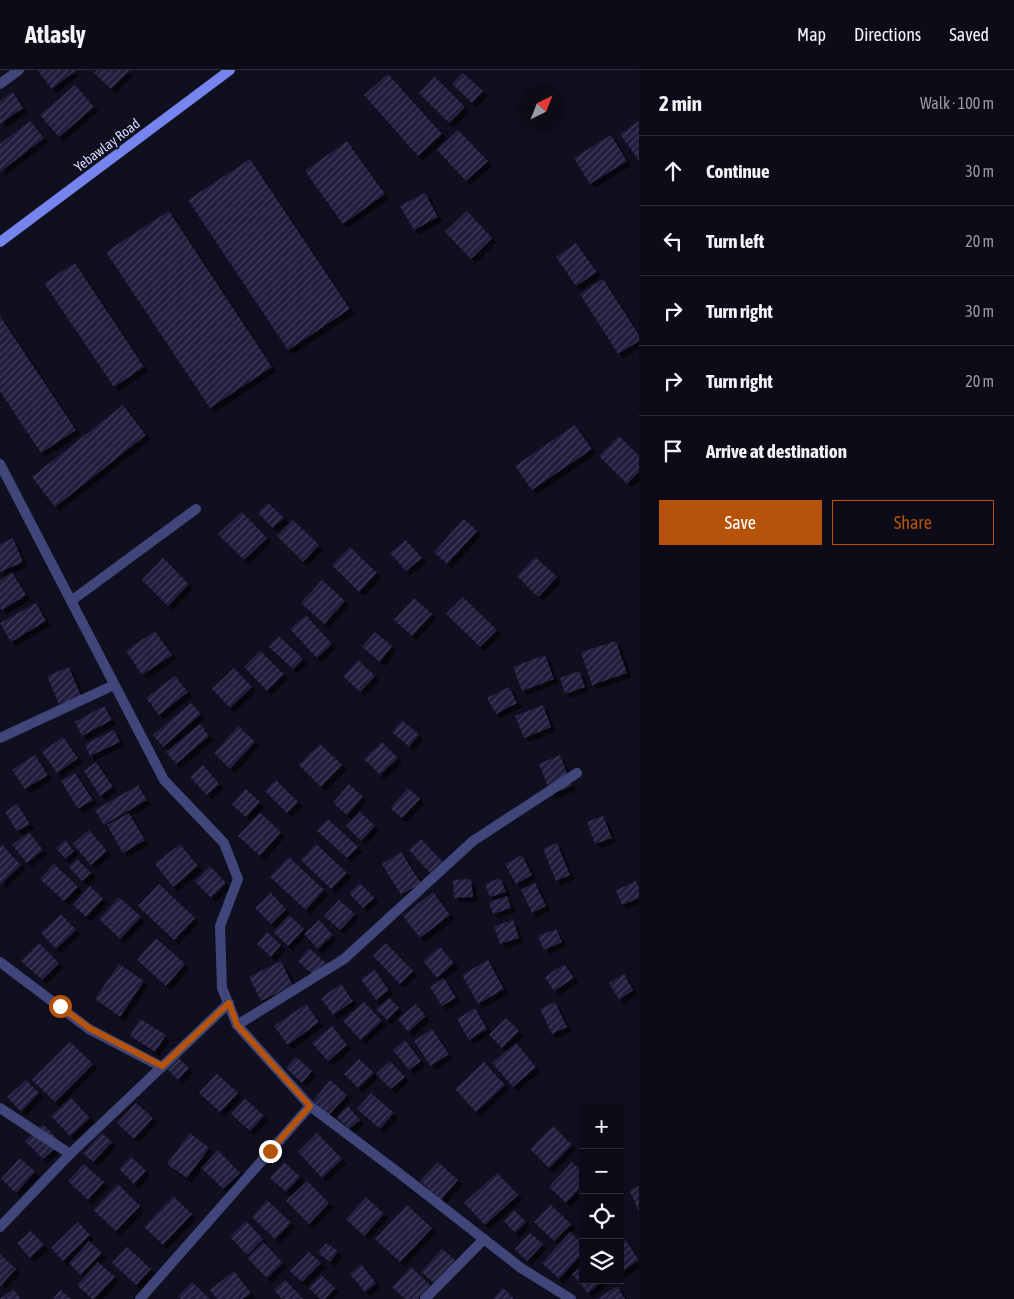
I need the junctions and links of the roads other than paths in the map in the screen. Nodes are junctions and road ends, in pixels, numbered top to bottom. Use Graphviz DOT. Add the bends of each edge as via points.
graph roads {
  1 [pos="19,70"];
  2 [pos="230,70"];
  3 [pos="0,84"];
  4 [pos="0,242"];
  5 [pos="0,464"];
  6 [pos="196,509"];
  7 [pos="71,601"];
  8 [pos="114,685"];
  9 [pos="0,738"];
  10 [pos="577,773"];
  11 [pos="0,962"];
  12 [pos="229,1003"];
  13 [pos="237,1025"];
  14 [pos="162,1066"];
  15 [pos="310,1106"];
  16 [pos="0,1108"];
  17 [pos="70,1154"];
  18 [pos="0,1227"];
  19 [pos="484,1239"];
  20 [pos="140,1299"];
  21 [pos="424,1299"];
  22 [pos="572,1299"];
  1 -- 3 [label="street"];
  2 -- 4 [label="street, Yebawlay Road"];
  5 -- 7 [label="street"];
  6 -- 7 [label="street"];
  7 -- 8 [label="street"];
  8 -- 9 [label="street"];
  8 -- 12 [label="street" via="164,780 224,843 238,879 220,926 222,988"];
  10 -- 13 [label="street" via="473,841 344,958"];
  11 -- 14 [label="street" via="89,1028"];
  12 -- 13 [label="street"];
  12 -- 14 [label="street"];
  13 -- 15 [label="street"];
  14 -- 17 [label="street"];
  15 -- 19 [label="street"];
  15 -- 20 [label="street"];
  16 -- 17 [label="street"];
  17 -- 18 [label="street"];
  19 -- 21 [label="street"];
  19 -- 22 [label="street" via="521,1268"];
}
